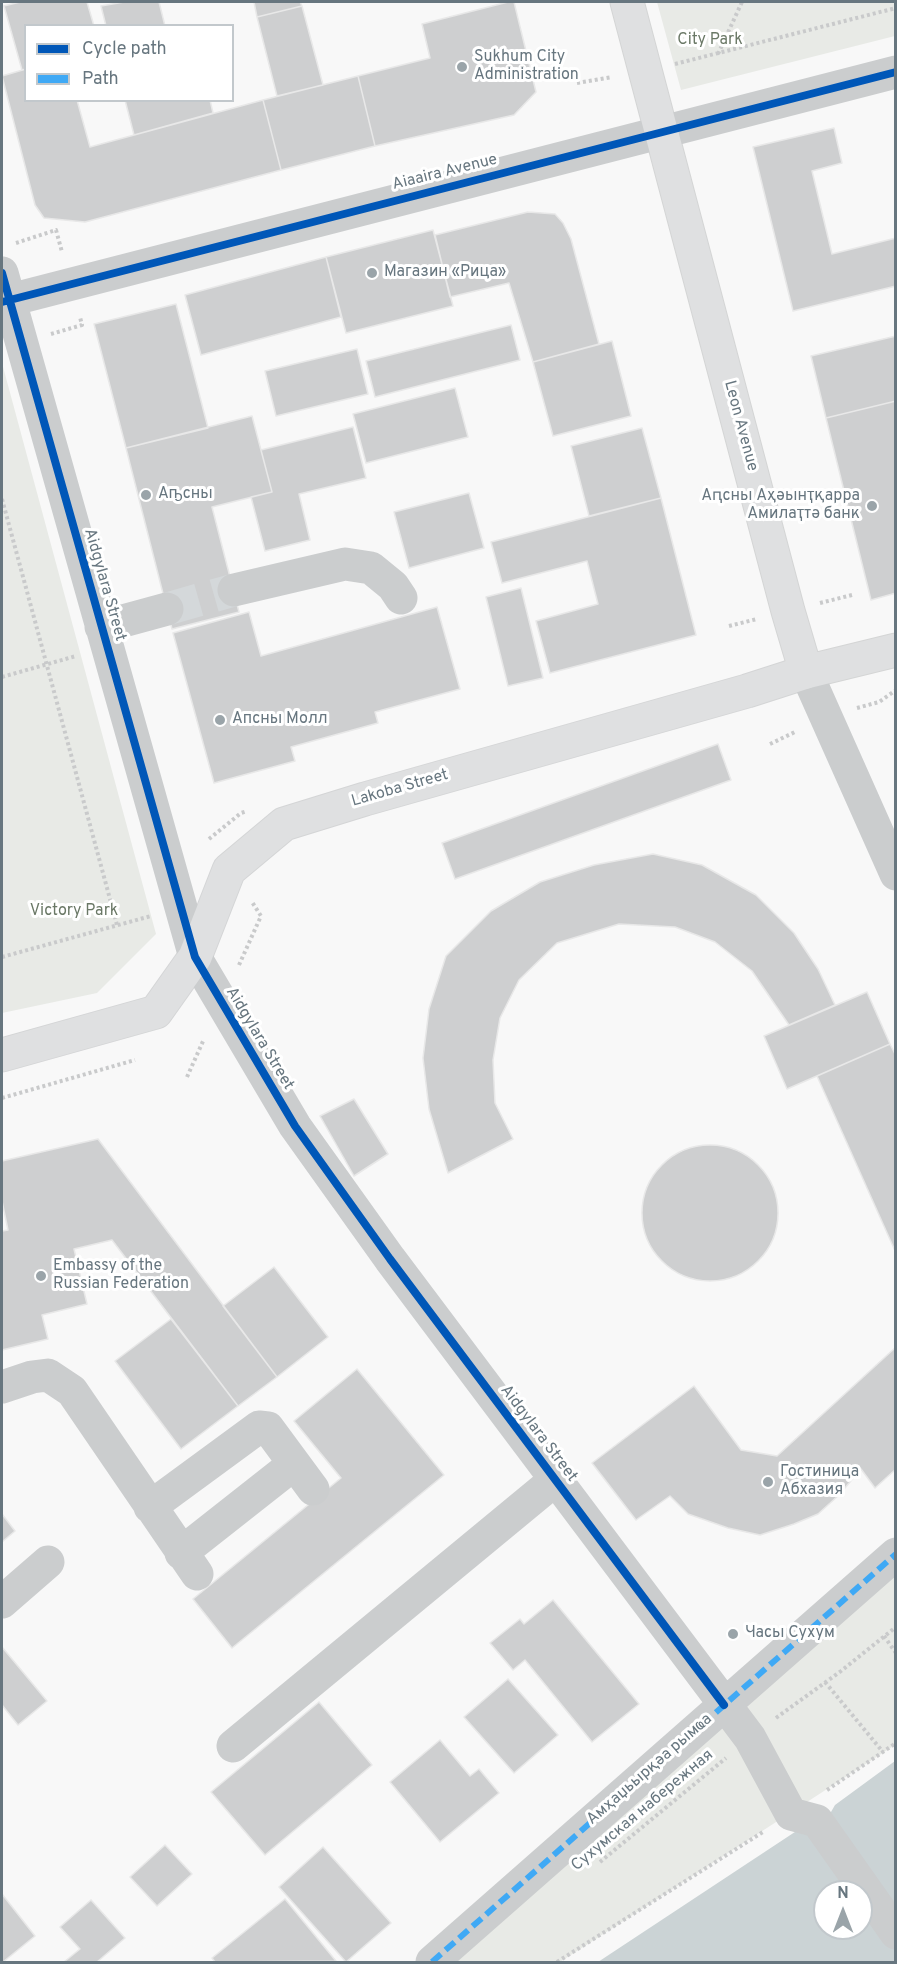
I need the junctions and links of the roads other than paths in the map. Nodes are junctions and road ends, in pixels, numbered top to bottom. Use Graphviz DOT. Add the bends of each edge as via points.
graph roads {
  1 [pos="627,2"];
  2 [pos="896,72"];
  3 [pos="663,131"];
  4 [pos="6,280"];
  5 [pos="234,590"];
  6 [pos="401,598"];
  7 [pos="167,609"];
  8 [pos="104,637"];
  9 [pos="896,650"];
  10 [pos="806,672"];
  11 [pos="896,874"];
  12 [pos="195,957"];
  13 [pos="2,1055"];
  14 [pos="2,1387"];
  15 [pos="555,1480"];
  16 [pos="150,1507"];
  17 [pos="896,1554"];
  18 [pos="48,1563"];
  19 [pos="2,1602"];
  20 [pos="724,1705"];
  21 [pos="233,1746"];
  22 [pos="896,1933"];
  23 [pos="432,1962"];
  1 -- 3 [label="main road, Leon Avenue"];
  2 -- 3 [label="street, Aiaaira Avenue"];
  3 -- 4 [label="street, Aiaaira Avenue"];
  3 -- 10 [label="main road, Leon Avenue"];
  4 -- 8 [label="street, Aidgylara Street"];
  5 -- 6 [label="street" via="345,564 371,568"];
  7 -- 8 [label="street"];
  8 -- 12 [label="street, Aidgylara Street"];
  9 -- 10 [label="main road, Lakoba Street"];
  10 -- 11 [label="street, Leon Avenue"];
  10 -- 12 [label="main road, Lakoba Street" via="284,824 229,870"];
  12 -- 13 [label="main road, Lakoba Street" via="156,1012"];
  12 -- 15 [label="street, Aidgylara Street" via="295,1125"];
  14 -- 16 [label="street" via="48,1376 72,1391"];
  15 -- 20 [label="street, Aidgylara Street"];
  15 -- 21 [label="street"];
  16 -- 16 [label="street" via="259,1428 268,1428 304,1476 189,1564"];
  17 -- 20 [label="street, Амҳаџьырқәа рымҩа"];
  18 -- 19 [label="street"];
  20 -- 22 [label="street, Aidgylara Street" via="750,1738 791,1814 817,1821"];
  20 -- 23 [label="street, Амҳаџьырқәа рымҩа"];
}
